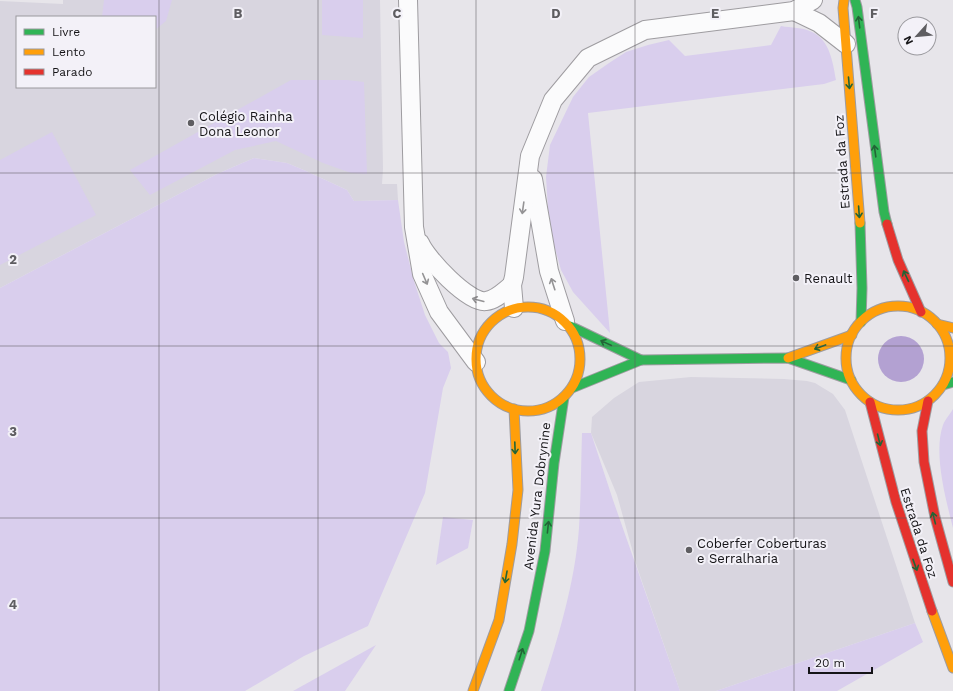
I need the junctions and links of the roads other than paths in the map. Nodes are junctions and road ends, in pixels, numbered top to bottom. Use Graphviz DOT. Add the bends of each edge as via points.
graph roads {
  1 [pos="408,0"];
  2 [pos="813,0"];
  3 [pos="844,0"];
  4 [pos="855,0"];
  5 [pos="794,11"];
  6 [pos="846,44"];
  7 [pos="530,156"];
  8 [pos="414,227"];
  9 [pos="512,285"];
  10 [pos="514,308"];
  11 [pos="921,312"];
  12 [pos="861,322"];
  13 [pos="567,324"];
  14 [pos="937,324"];
  15 [pos="953,328"];
  16 [pos="852,335"];
  17 [pos="788,358"];
  18 [pos="641,360"];
  19 [pos="476,362"];
  20 [pos="851,380"];
  21 [pos="953,382"];
  22 [pos="943,385"];
  23 [pos="572,388"];
  24 [pos="564,397"];
  25 [pos="928,401"];
  26 [pos="870,402"];
  27 [pos="514,409"];
  28 [pos="953,582"];
  29 [pos="953,668"];
  30 [pos="473,691"];
  31 [pos="509,691"];
  1 -- 8 [label="street"];
  2 -- 5 [label="street"];
  3 -- 6 [label="main road, Estrada da Foz" via="842,8"];
  11 -- 4 [label="main road, one-way" via="898,260 884,212"];
  5 -- 6 [label="street" via="819,23"];
  5 -- 7 [label="street" via="645,30 588,58 553,100"];
  6 -- 12 [label="main road, Estrada da Foz, one-way" via="861,239"];
  7 -- 9 [label="street, one-way"];
  13 -- 7 [label="street, one-way" via="548,267"];
  9 -- 8 [label="street, one-way" via="494,299 484,302 472,298 432,261 421,246"];
  8 -- 19 [label="street, one-way" via="422,274 439,312"];
  9 -- 10 [label="street"];
  10 -- 13 [label="main road" via="541,308 554,312"];
  10 -- 19 [label="main road" via="498,316 485,328 477,345"];
  11 -- 12 [label="main road" via="906,307 889,307 874,312"];
  11 -- 14 [label="main road"];
  12 -- 16 [label="main road"];
  18 -- 13 [label="main road, one-way"];
  13 -- 23 [label="main road" via="578,341 581,357 579,374"];
  14 -- 15 [label="main road"];
  14 -- 22 [label="main road" via="946,338 950,354 949,370"];
  16 -- 17 [label="main road, one-way"];
  16 -- 20 [label="main road" via="847,350 847,366"];
  17 -- 18 [label="main road"];
  17 -- 20 [label="main road"];
  18 -- 23 [label="main road"];
  19 -- 27 [label="main road" via="485,388 494,399"];
  20 -- 26 [label="main road"];
  21 -- 22 [label="main road"];
  22 -- 25 [label="main road"];
  23 -- 24 [label="main road"];
  24 -- 27 [label="main road" via="540,410"];
  31 -- 24 [label="main road, Avenida Yura Dobrynine, one-way" via="529,631 545,551"];
  25 -- 26 [label="main road" via="914,408 899,410 884,408"];
  28 -- 25 [label="main road, Estrada da Foz, one-way" via="931,505 925,466 922,435"];
  26 -- 29 [label="main road, Estrada da Foz, one-way" via="892,491 911,553"];
  27 -- 30 [label="main road, Avenida Yura Dobrynine, one-way" via="518,490 512,544 499,620"];
}
